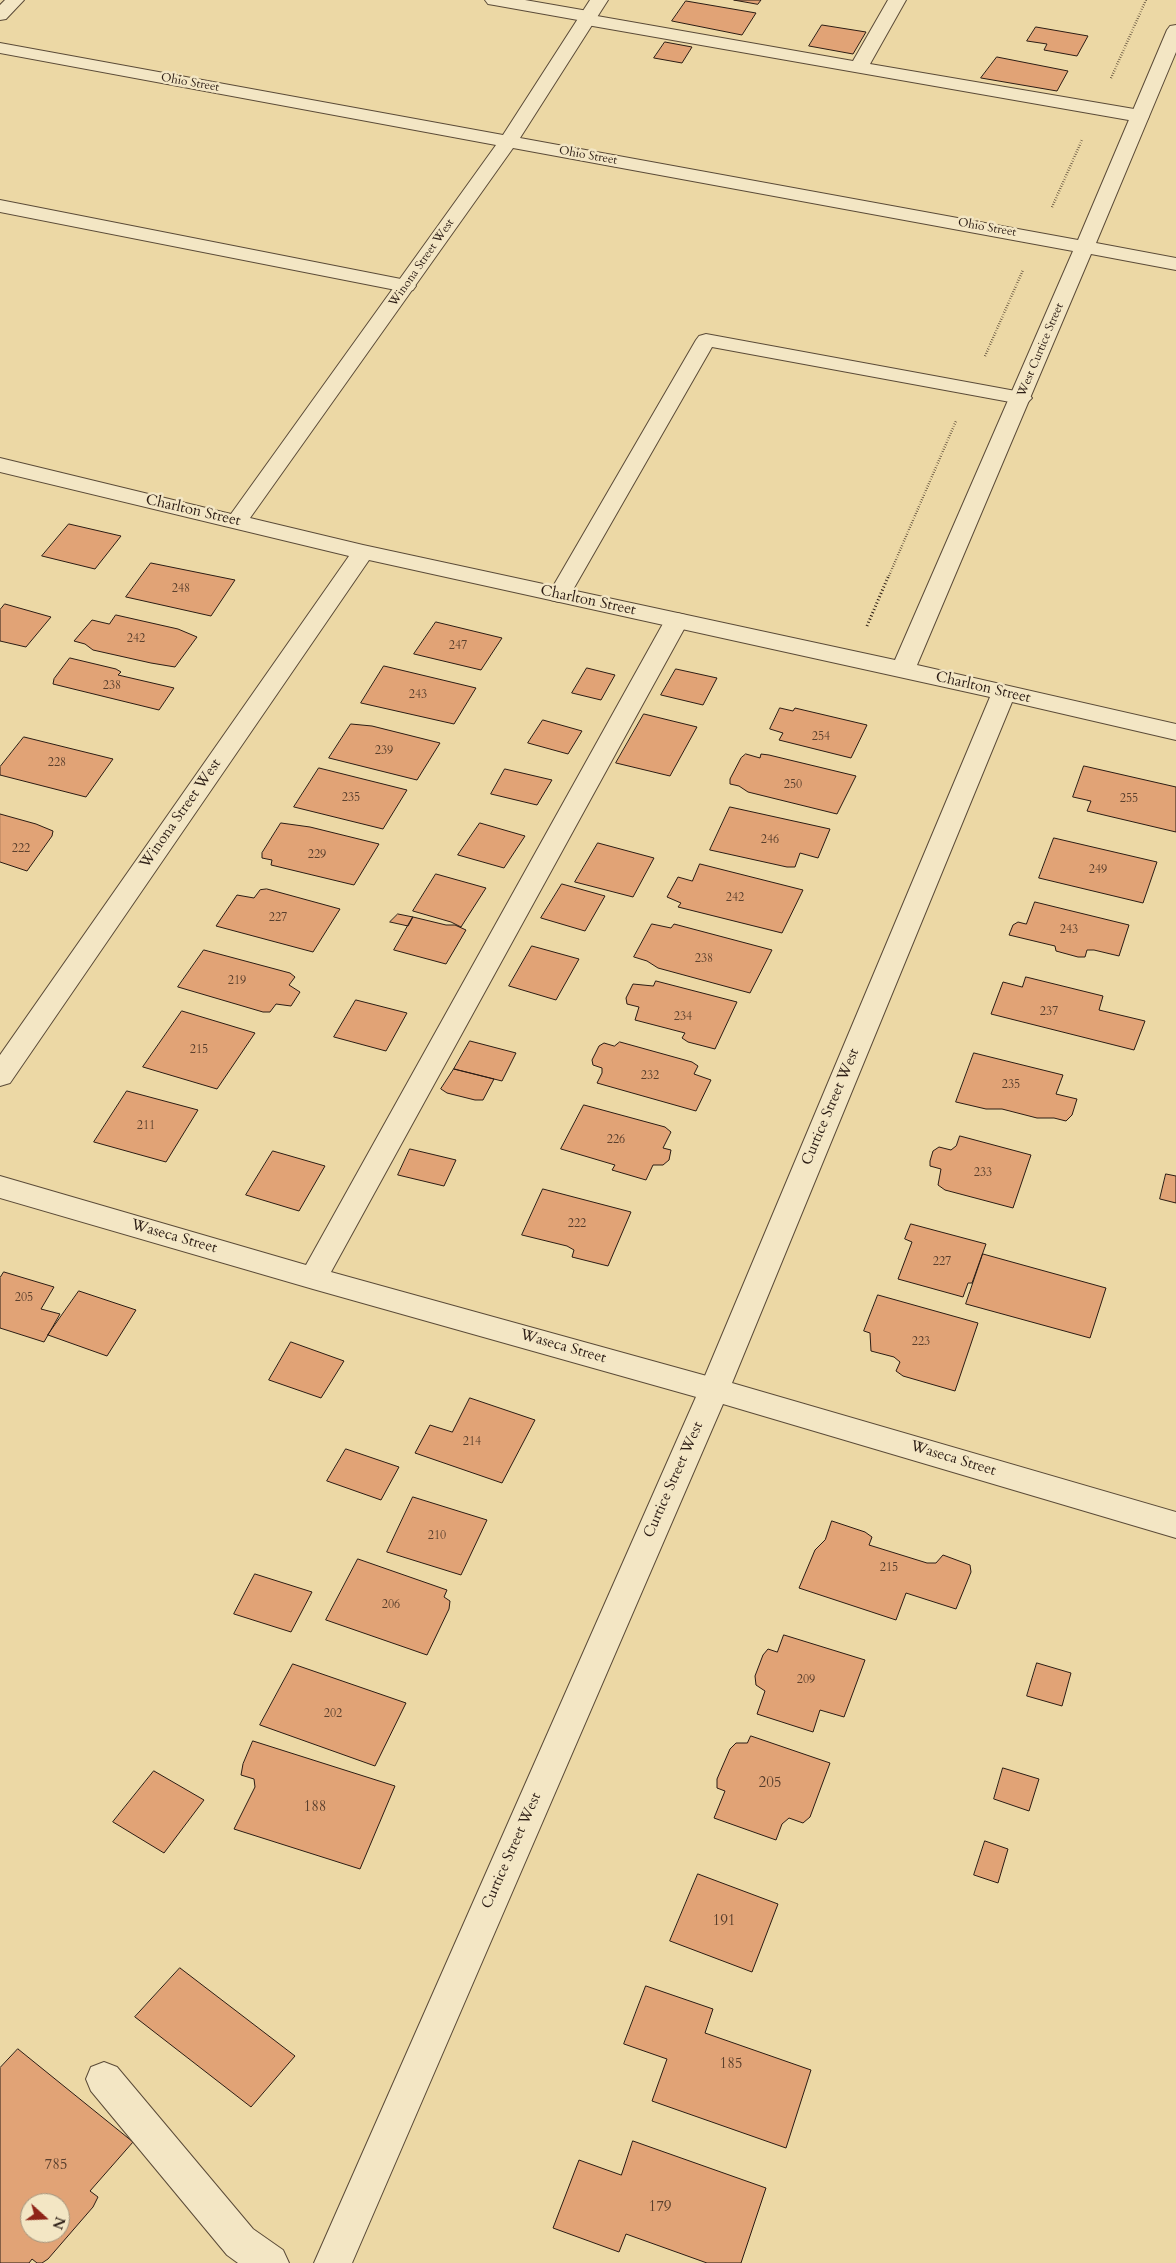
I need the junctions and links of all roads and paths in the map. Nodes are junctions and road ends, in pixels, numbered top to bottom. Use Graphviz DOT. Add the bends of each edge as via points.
graph roads {
  1 [pos="15,0"];
  2 [pos="494,0"];
  3 [pos="898,0"];
  4 [pos="591,12"];
  5 [pos="0,15"];
  6 [pos="1176,30"];
  7 [pos="0,48"];
  8 [pos="859,67"];
  9 [pos="1140,116"];
  10 [pos="508,141"];
  11 [pos="0,206"];
  12 [pos="1086,246"];
  13 [pos="1176,264"];
  14 [pos="1023,269"];
  15 [pos="406,286"];
  16 [pos="970,389"];
  17 [pos="1021,398"];
  18 [pos="0,465"];
  19 [pos="236,522"];
  20 [pos="363,552"];
  21 [pos="559,595"];
  22 [pos="677,620"];
  23 [pos="865,630"];
  24 [pos="903,669"];
  25 [pos="1004,692"];
  26 [pos="1176,732"];
  27 [pos="0,1076"];
  28 [pos="0,1187"];
  29 [pos="313,1278"];
  30 [pos="714,1390"];
  31 [pos="1176,1525"];
  32 [pos="104,2079"];
  33 [pos="270,2263"];
  34 [pos="332,2263"];
  1 -- 5 [label="street"];
  2 -- 4 [label="street"];
  3 -- 8 [label="street"];
  4 -- 8 [label="street"];
  4 -- 10 [label="street, Winona Street West"];
  6 -- 9 [label="street, West Curtice Street"];
  7 -- 10 [label="street, Ohio Street"];
  8 -- 9 [label="street"];
  9 -- 12 [label="street, West Curtice Street"];
  10 -- 12 [label="street, Ohio Street"];
  10 -- 15 [label="street, Winona Street West"];
  11 -- 15 [label="street"];
  12 -- 13 [label="street, Ohio Street"];
  12 -- 17 [label="street, West Curtice Street"];
  14 -- 16 [label="path"];
  15 -- 19 [label="street, Winona Street West"];
  16 -- 17 [label="street"];
  16 -- 21 [label="street" via="706,340"];
  16 -- 23 [label="path"];
  17 -- 24 [label="street, West Curtice Street"];
  18 -- 19 [label="street, Charlton Street"];
  19 -- 20 [label="street, Charlton Street"];
  20 -- 21 [label="street, Charlton Street"];
  20 -- 27 [label="street, Winona Street West"];
  21 -- 22 [label="street, Charlton Street"];
  22 -- 24 [label="street, Charlton Street"];
  22 -- 29 [label="street"];
  24 -- 25 [label="street, Charlton Street"];
  25 -- 26 [label="street, Charlton Street"];
  25 -- 30 [label="street, Curtice Street West"];
  28 -- 29 [label="street, Waseca Street"];
  29 -- 30 [label="street, Waseca Street"];
  30 -- 31 [label="street, Waseca Street"];
  30 -- 34 [label="street, Curtice Street West"];
  32 -- 33 [label="street" via="240,2242"];
}
